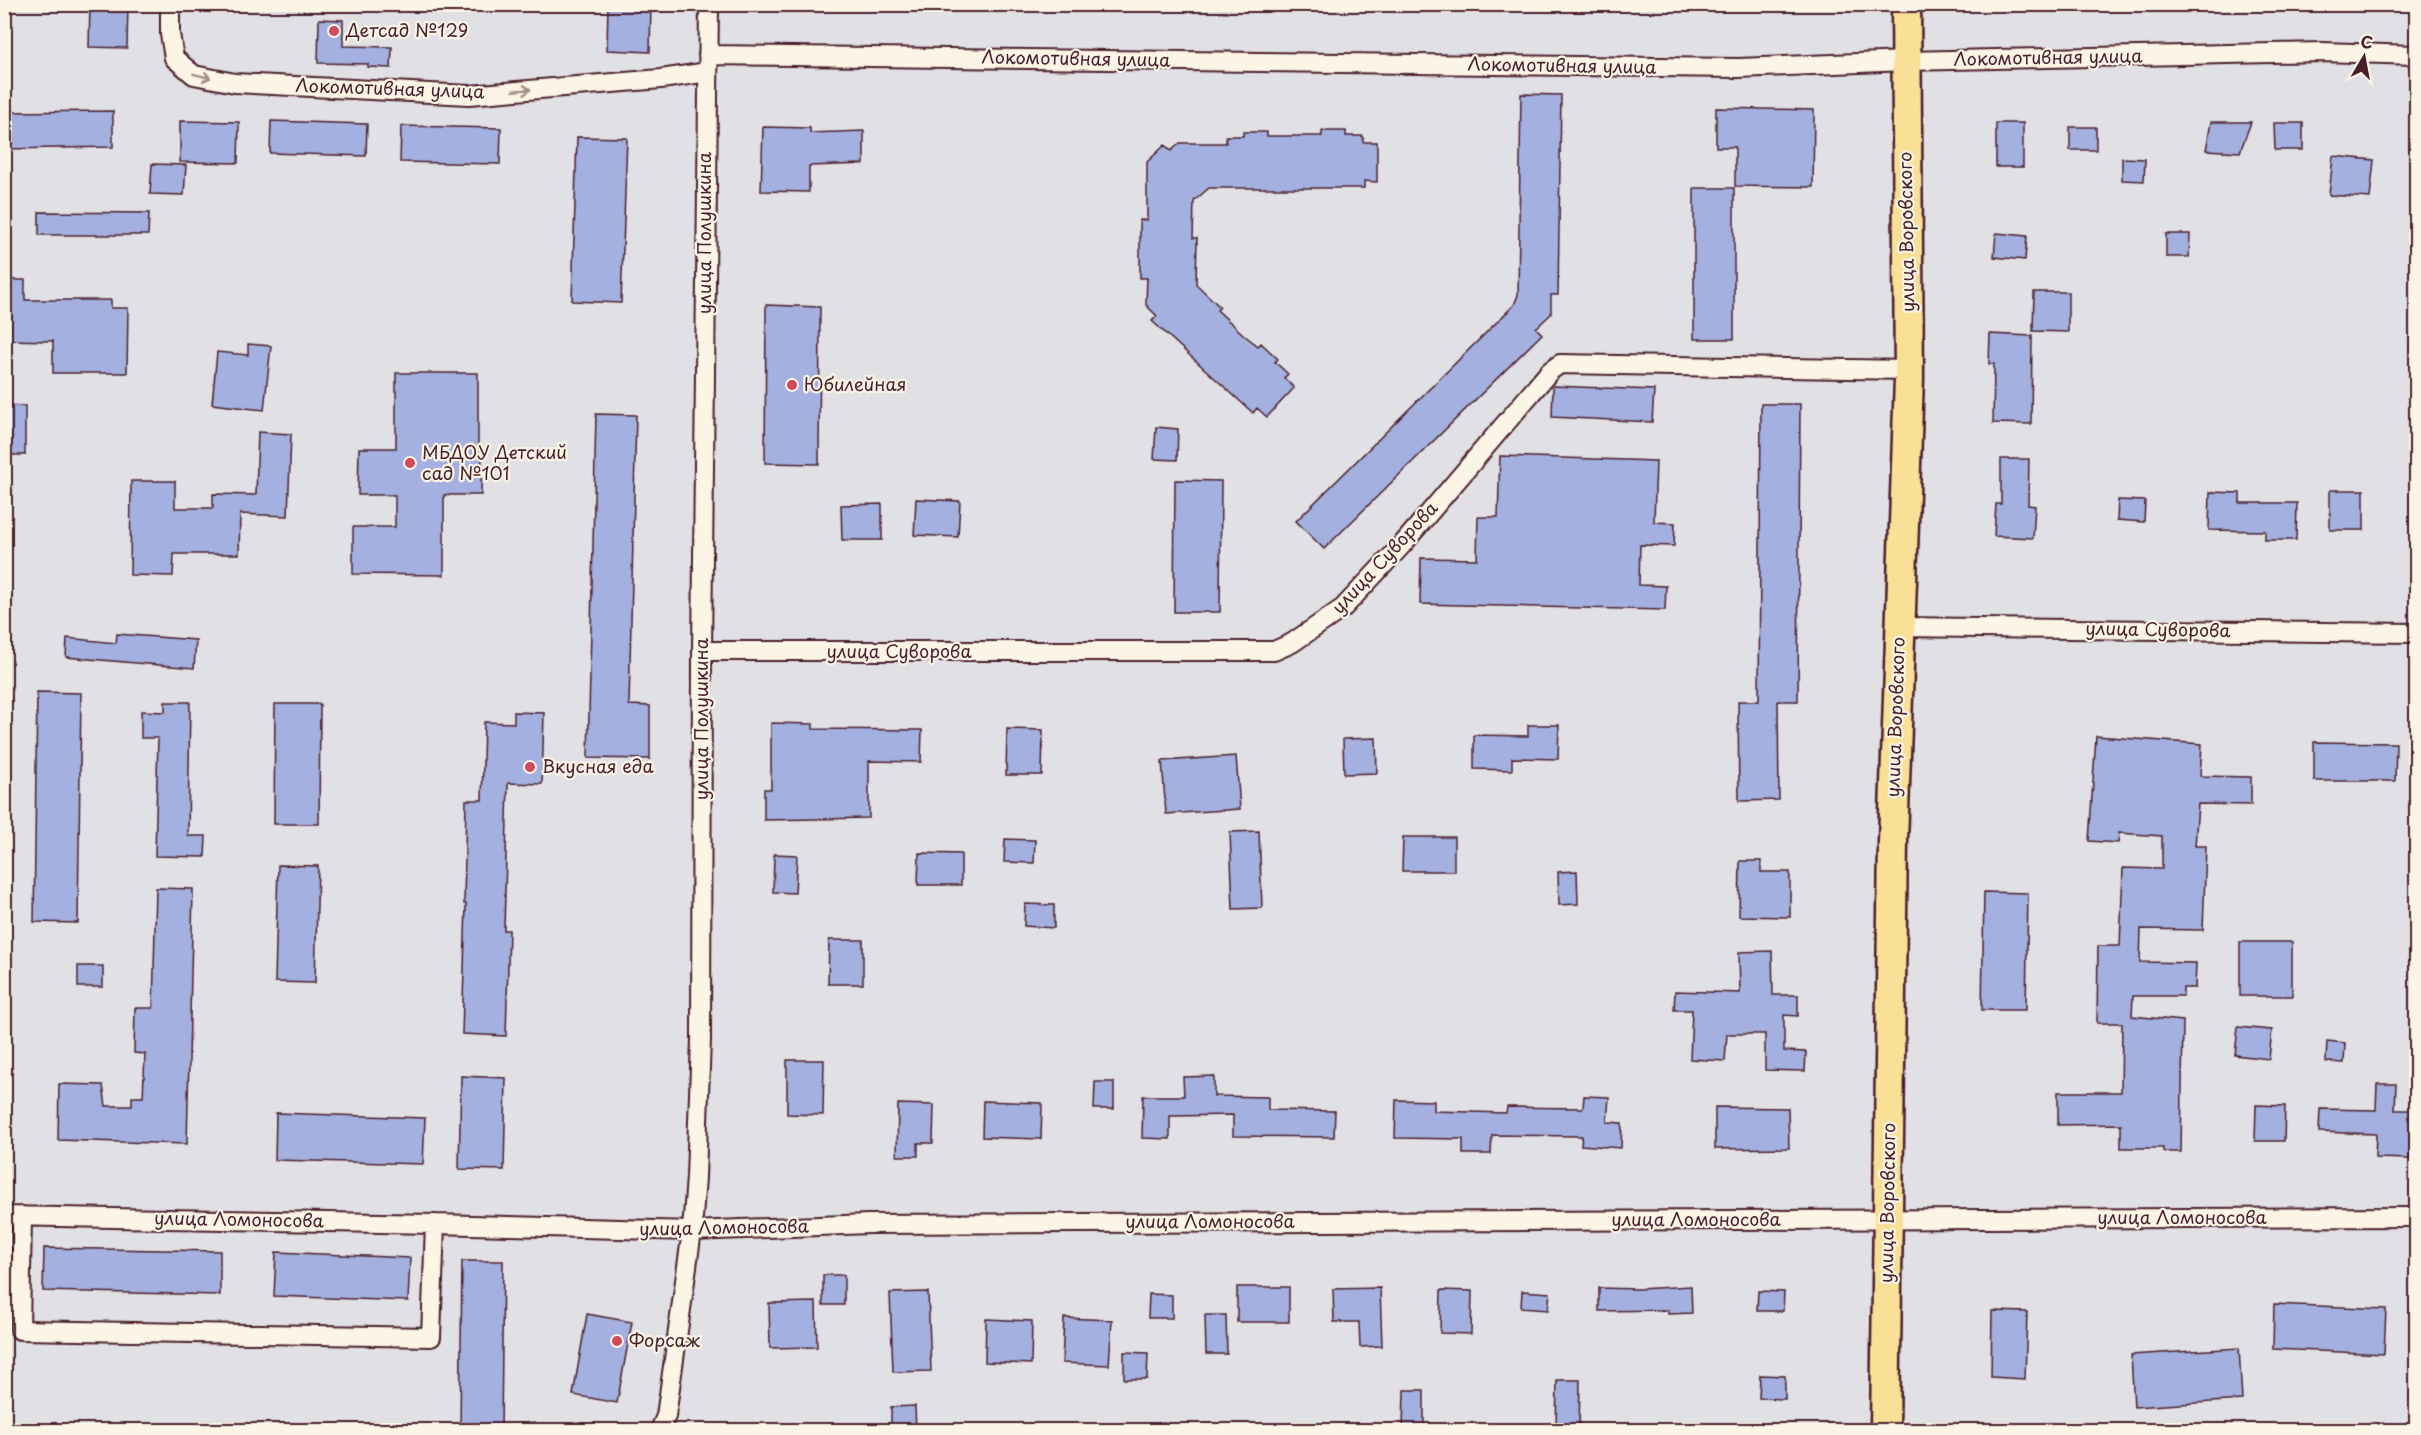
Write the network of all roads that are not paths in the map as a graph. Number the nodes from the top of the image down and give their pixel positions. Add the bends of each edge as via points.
1 (170, 4) edge
2 (708, 4) edge
3 (1906, 4) edge
4 (2416, 56) edge
5 (1906, 61) junction
6 (708, 64) junction
7 (1909, 370) junction
8 (1899, 627) junction
9 (2416, 633) edge
10 (702, 651) junction
11 (13, 1216) edge
12 (2416, 1217) edge
13 (1888, 1220) junction
14 (435, 1224) junction
15 (692, 1231) junction
16 (660, 1431) edge
17 (1885, 1431) edge

1 -> 6 street, Локомотивная улица via 174,58 194,75 235,83 469,95 661,79
2 - 6 street, улица Полушкина
3 - 5 main road, улица Воровского
4 - 5 street, Локомотивная улица via 2322,51
5 - 6 street, Локомотивная улица via 1738,68
5 - 7 main road, улица Воровского
6 - 10 street, улица Полушкина
7 - 8 main road, улица Воровского
7 - 10 street, улица Суворова via 1560,364 1343,608 1274,651
8 - 9 street, улица Суворова
8 - 13 main road, улица Воровского
10 - 15 street, улица Полушкина via 701,1040
11 - 14 street, улица Ломоносова
11 - 14 street via 20,1330 431,1337
12 - 13 street, улица Ломоносова
13 - 15 street, улица Ломоносова via 869,1224
13 - 17 main road, улица Воровского
14 - 15 street, улица Ломоносова
15 - 16 street, улица Полушкина via 666,1416

